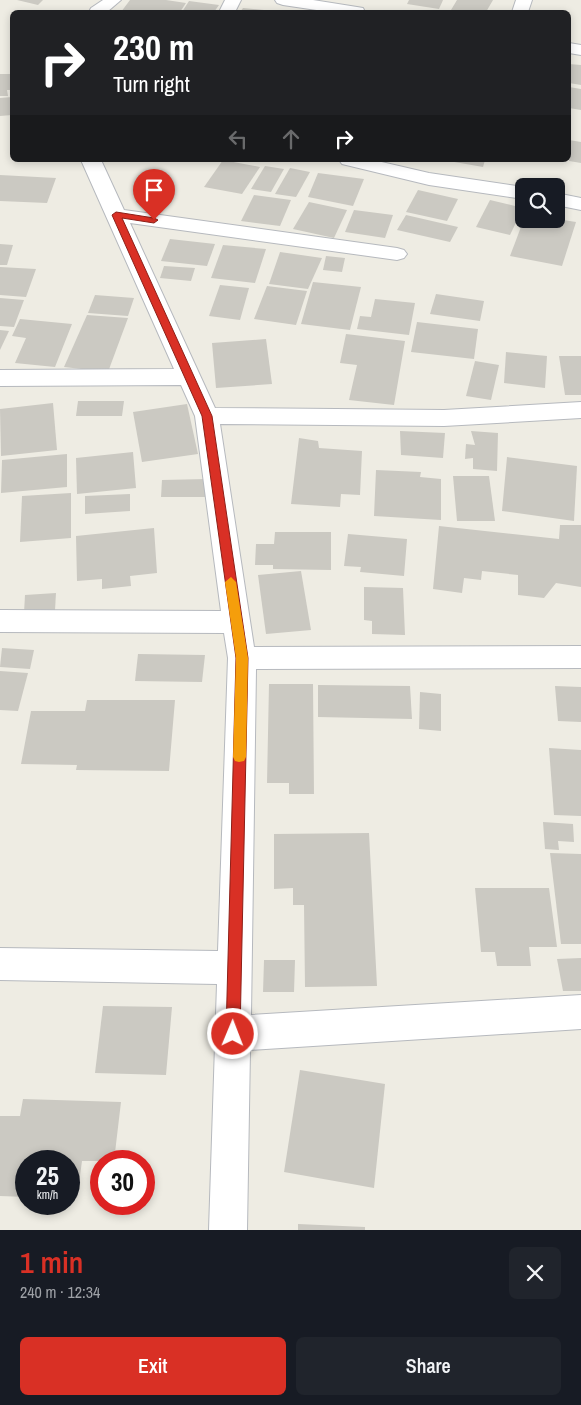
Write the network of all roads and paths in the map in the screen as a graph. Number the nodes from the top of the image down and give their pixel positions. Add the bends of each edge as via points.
1 (113, 0) edge
2 (283, 0) edge
3 (100, 10) edge
4 (345, 10) edge
5 (92, 162) edge
6 (357, 162) edge
7 (515, 192) edge
8 (565, 201) edge
9 (581, 204) edge
10 (116, 215) junction
11 (397, 254) dead end
12 (190, 377) junction
13 (0, 378) edge
14 (581, 410) edge
15 (207, 416) junction
16 (0, 621) edge
17 (237, 622) junction
18 (581, 657) edge
19 (242, 658) junction
20 (0, 964) edge
21 (234, 968) junction
22 (581, 1012) edge
23 (233, 1034) junction
24 (228, 1230) edge

1 - 3 street
2 - 4 street
5 - 10 street
6 - 7 street via 429,179
8 - 9 street
10 - 11 street
10 - 12 street
12 - 13 street
12 - 15 street
14 - 15 street via 444,418
15 - 17 street
16 - 17 street
17 - 19 street
18 - 19 street
19 - 21 street
20 - 21 street
21 - 23 street
22 - 23 street
23 - 24 street

